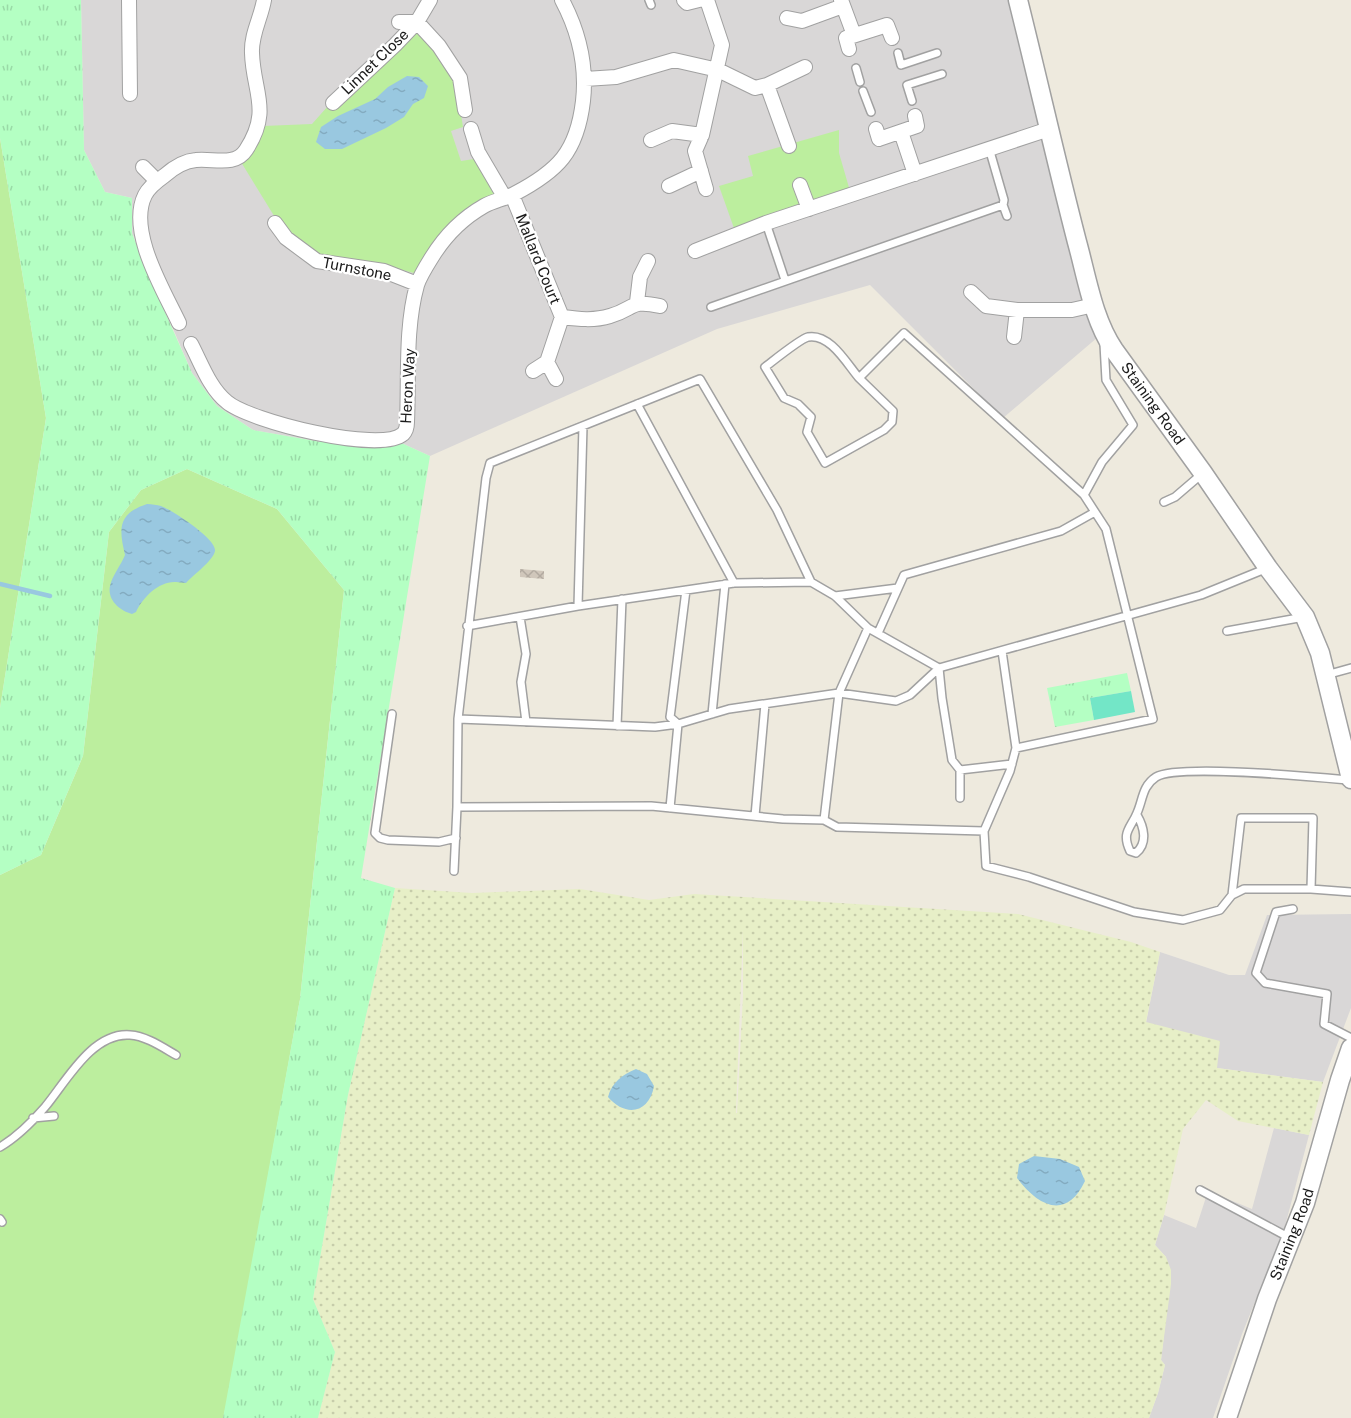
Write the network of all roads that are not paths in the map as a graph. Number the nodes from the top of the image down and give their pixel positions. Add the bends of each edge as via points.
1 (129, 0) edge
2 (264, 0) edge
3 (430, 0) edge
4 (562, 0) edge
5 (684, 0) edge
6 (699, 0) edge
7 (707, 0) edge
8 (1018, 0) edge
9 (842, 3) edge
10 (787, 18) dead end
11 (399, 22) dead end
12 (417, 22) junction
13 (854, 35) junction
14 (892, 38) dead end
15 (849, 49) dead end
16 (898, 53) dead end
17 (937, 53) dead end
18 (805, 68) dead end
19 (856, 68) dead end
20 (718, 70) junction
21 (942, 74) dead end
22 (585, 79) junction
23 (860, 82) dead end
24 (767, 85) junction
25 (864, 91) dead end
26 (130, 94) dead end
27 (912, 101) dead end
28 (333, 103) dead end
29 (465, 110) dead end
30 (871, 112) dead end
31 (915, 116) dead end
32 (471, 129) dead end
33 (876, 129) dead end
34 (1049, 129) junction
35 (901, 132) junction
36 (702, 135) junction
37 (651, 140) dead end
38 (789, 146) dead end
39 (989, 148) junction
40 (143, 166) dead end
41 (701, 171) junction
42 (915, 174) junction
43 (157, 181) junction
44 (800, 185) dead end
45 (669, 186) dead end
46 (706, 189) dead end
47 (509, 196) junction
48 (1004, 205) junction
49 (809, 209) junction
50 (1007, 216) dead end
51 (275, 223) dead end
52 (766, 224) junction
53 (695, 250) dead end
54 (648, 261) dead end
55 (785, 280) junction
56 (417, 284) junction
57 (971, 292) dead end
58 (638, 302) junction
59 (1094, 305) junction
60 (660, 306) dead end
61 (711, 307) dead end
62 (1017, 310) junction
63 (562, 316) junction
64 (179, 323) dead end
65 (1104, 331) junction
66 (1014, 337) dead end
67 (190, 344) dead end
68 (547, 362) junction
69 (533, 371) dead end
70 (859, 378) junction
71 (556, 379) dead end
72 (637, 404) junction
73 (583, 426) junction
74 (1203, 473) junction
75 (1084, 495) junction
76 (1164, 502) dead end
77 (1095, 512) junction
78 (1268, 568) junction
79 (811, 582) junction
80 (734, 583) junction
81 (724, 584) junction
82 (898, 588) junction
83 (686, 590) junction
84 (835, 597) junction
85 (622, 599) junction
86 (578, 606) junction
87 (1128, 616) junction
88 (520, 617) junction
89 (1305, 617) junction
90 (467, 626) junction
91 (868, 628) junction
92 (1227, 631) dead end
93 (878, 633) junction
94 (1002, 651) junction
95 (939, 668) junction
96 (1351, 668) edge
97 (1326, 675) junction
98 (840, 693) junction
99 (765, 704) junction
100 (392, 714) dead end
101 (712, 714) junction
102 (458, 719) junction
103 (526, 722) junction
104 (678, 724) junction
105 (617, 726) junction
106 (1016, 748) junction
107 (1012, 764) junction
108 (960, 770) junction
109 (1351, 779) edge
110 (960, 798) dead end
111 (458, 807) junction
112 (670, 808) junction
113 (1137, 815) junction
114 (755, 816) junction
115 (824, 820) junction
116 (984, 831) junction
117 (456, 838) junction
118 (454, 871) dead end
119 (1311, 889) junction
120 (1351, 892) edge
121 (1232, 895) junction
122 (1293, 909) dead end
123 (1351, 1038) edge
124 (1351, 1048) edge
125 (176, 1055) dead end
126 (54, 1116) dead end
127 (33, 1118) junction
128 (0, 1147) edge
129 (1200, 1190) dead end
130 (1292, 1239) junction
131 (1227, 1418) edge

1 - 26 street
2 - 43 street via 252,40 261,109 245,152 233,160 187,161
3 - 12 street, Linnet Close
4 - 22 street, Heron Way via 577,32
5 - 6 street
7 - 20 street via 722,45
8 - 34 street, Staining Road
9 - 10 street via 802,21
9 - 13 street
11 - 12 street, Linnet Close
12 - 28 street, Linnet Close
12 - 29 street, Linnet Close via 460,78
13 - 14 street via 887,25
13 - 15 street via 846,38
16 - 17 lane via 902,65
18 - 24 street
19 - 23 lane
20 - 22 street via 674,60 616,77
20 - 24 street via 755,88
20 - 36 street
21 - 27 lane via 907,85
22 - 47 street, Heron Way via 574,143 549,173
24 - 38 street
25 - 30 lane
31 - 35 street via 917,126
32 - 47 street via 478,152
33 - 35 street via 879,139
34 - 39 street
34 - 59 street, Staining Road
35 - 42 street
36 - 37 street via 672,131
36 - 41 street via 695,152
39 - 42 street
39 - 48 lane
40 - 43 street
41 - 45 street
41 - 46 street
42 - 49 street
43 - 64 street via 142,201 142,236 150,263
44 - 49 street
47 - 56 street, Heron Way via 469,216 447,236
47 - 63 street, Mallard Court
48 - 50 lane
48 - 55 lane
49 - 52 street
51 - 56 street, Turnstone via 286,238 317,261 374,269
52 - 53 street
52 - 55 lane
54 - 58 street via 640,277
55 - 61 lane
56 - 67 street, Heron Way via 411,323 406,429 402,435 389,439 310,433 238,410 217,392
57 - 62 street via 986,306
58 - 60 street
58 - 63 street, Mallard Court via 609,316 586,320
59 - 62 street via 1072,310
59 - 65 street, Staining Road
62 - 66 street
63 - 68 street
65 - 74 street, Staining Road
65 - 75 lane via 1106,380 1133,425 1102,462
68 - 69 street
68 - 71 street
70 - 70 lane via 832,345 819,337 807,337 765,367 784,398 798,404 811,417 807,432 825,463 892,422 893,411
70 - 75 lane via 904,333
72 - 73 lane
72 - 79 lane via 700,379 777,510
72 - 80 lane
73 - 86 lane
73 - 90 lane via 490,463
74 - 76 lane
74 - 78 street, Staining Road
75 - 77 lane
77 - 82 lane via 1061,531 904,575
77 - 87 lane via 1106,529
78 - 87 lane via 1202,595
78 - 89 street, Staining Road
79 - 80 lane
79 - 84 lane
80 - 81 lane
81 - 83 lane
81 - 101 lane
82 - 84 lane
82 - 93 lane
83 - 85 lane
83 - 104 lane via 670,710 670,717
84 - 91 lane
85 - 86 lane
85 - 105 lane
86 - 88 lane
87 - 94 lane
87 - 106 lane via 1153,718
88 - 90 lane
88 - 103 lane via 526,654 521,682
89 - 92 lane
89 - 97 street, Staining Road
90 - 102 lane
91 - 93 lane
91 - 98 lane
93 - 95 lane
94 - 95 lane
94 - 106 lane
95 - 98 lane via 910,695 896,701
95 - 108 lane via 952,760
96 - 97 lane
97 - 109 street, Staining Road
98 - 99 lane
98 - 115 lane
99 - 101 lane
99 - 114 lane
100 - 117 lane via 375,833 388,840 439,842
101 - 104 lane
102 - 103 lane
102 - 111 lane
103 - 105 lane
104 - 105 lane via 655,728
104 - 112 lane
106 - 107 lane
107 - 108 lane
107 - 116 lane
108 - 110 lane
109 - 113 lane via 1166,774 1144,789
111 - 112 lane
111 - 117 lane
112 - 114 lane
113 - 113 lane via 1127,830 1130,851 1136,853 1144,840 1143,825
114 - 115 lane
115 - 116 lane via 837,827
116 - 121 lane via 986,866 1134,912 1183,920 1220,910
117 - 118 lane
119 - 120 lane
119 - 121 lane via 1244,889
119 - 121 lane via 1312,818 1241,818
122 - 123 lane via 1276,912 1256,973 1265,983 1327,994 1324,1024
124 - 130 street, Staining Road
125 - 127 lane via 152,1041 130,1035 111,1037 79,1064
126 - 127 lane
127 - 128 lane
129 - 130 lane
130 - 131 street, Staining Road via 1267,1299

